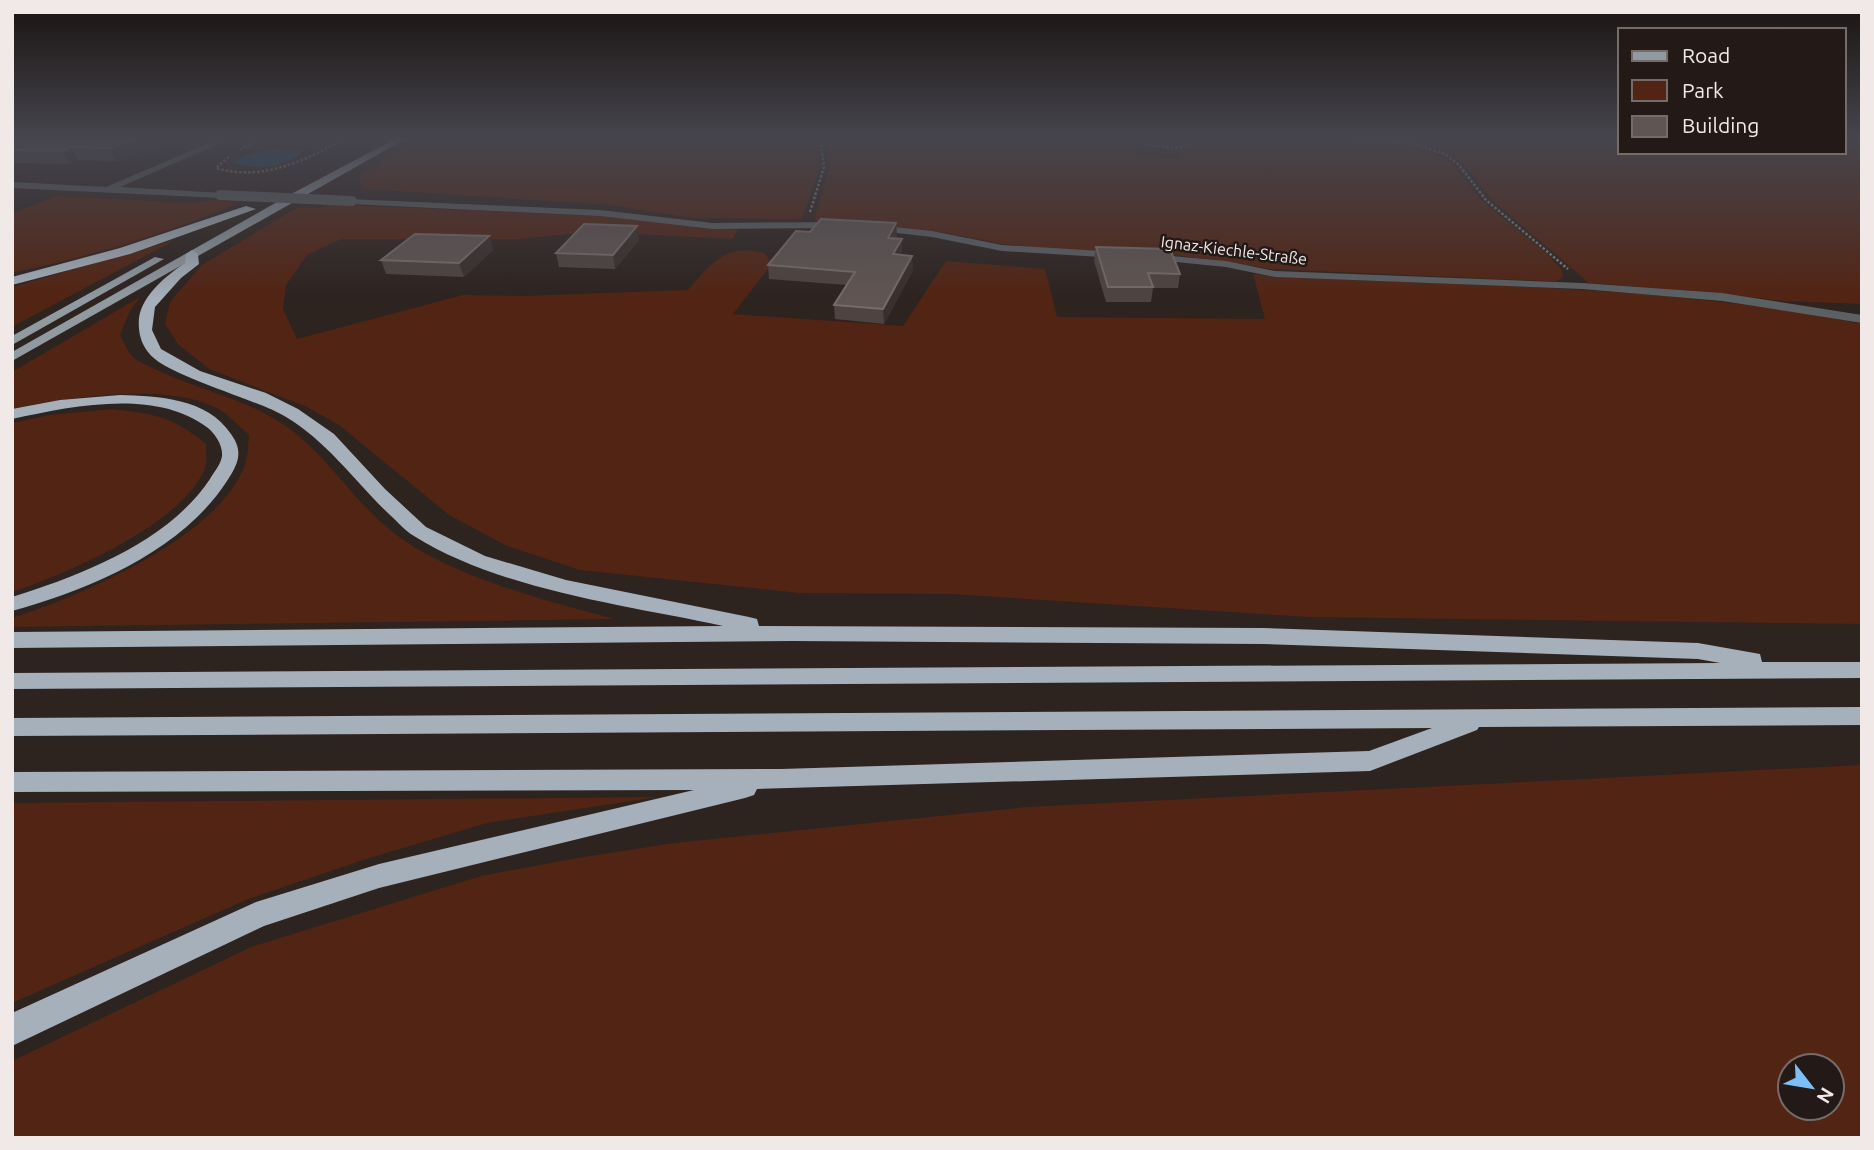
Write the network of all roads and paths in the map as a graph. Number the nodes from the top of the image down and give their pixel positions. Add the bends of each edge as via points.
1 (123, 192) edge
2 (281, 192) edge
3 (302, 192) edge
4 (817, 192) edge
5 (1480, 192) edge
6 (250, 209) junction
7 (807, 225) junction
8 (851, 226) edge
9 (864, 227) edge
10 (192, 254) junction
11 (12, 281) edge
12 (1582, 286) junction
13 (1862, 318) edge
14 (12, 341) edge
15 (12, 357) edge
16 (12, 414) edge
17 (12, 604) edge
18 (792, 633) junction
19 (12, 640) edge
20 (1805, 669) junction
21 (1862, 670) edge
22 (12, 681) edge
23 (1862, 716) edge
24 (1483, 719) junction
25 (12, 727) edge
26 (781, 779) junction
27 (12, 782) edge
28 (12, 1030) edge

1 - 7 street, bridge via 600,213 713,226
2 - 6 main road
3 - 10 main road
4 - 7 path
5 - 12 path
6 - 11 highway via 125,251
6 - 14 main road
7 - 8 street
9 - 12 street, Ignaz-Kiechle-Straße via 1002,248 1175,258 1275,274
10 - 15 main road
10 - 18 highway via 192,264 148,306 145,330 155,352 194,374 292,413 328,438 419,531 478,561 564,586
12 - 13 street, Ignaz-Kiechle-Straße via 1722,297
16 - 17 highway via 105,400 155,401 213,421 225,436 231,457 217,486 189,516 139,550 86,578
18 - 19 highway
18 - 20 highway via 1264,636 1698,651
20 - 21 highway
20 - 22 highway
23 - 24 highway
24 - 25 highway
24 - 26 highway via 1370,761
26 - 27 highway
26 - 28 highway via 379,876 268,911

